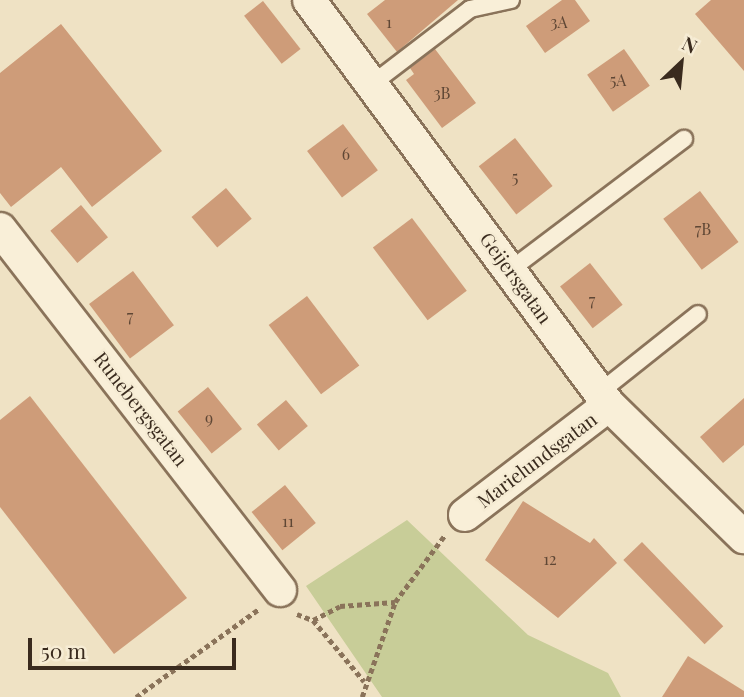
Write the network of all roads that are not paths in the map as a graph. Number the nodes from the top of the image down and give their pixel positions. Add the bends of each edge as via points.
1 (309, 0) edge
2 (511, 0) edge
3 (372, 84) junction
4 (684, 139) dead end
5 (0, 229) edge
6 (510, 270) junction
7 (698, 314) dead end
8 (605, 398) junction
9 (465, 515) road end
10 (744, 537) edge
11 (273, 598) road end

1 - 3 street, Geijersgatan
2 - 3 lane via 470,9
3 - 6 street, Geijersgatan
4 - 6 lane
5 - 11 street, Runebergsgatan
6 - 8 street, Geijersgatan
7 - 8 lane
8 - 9 street, Marielundsgatan
8 - 10 street, Geijersgatan

